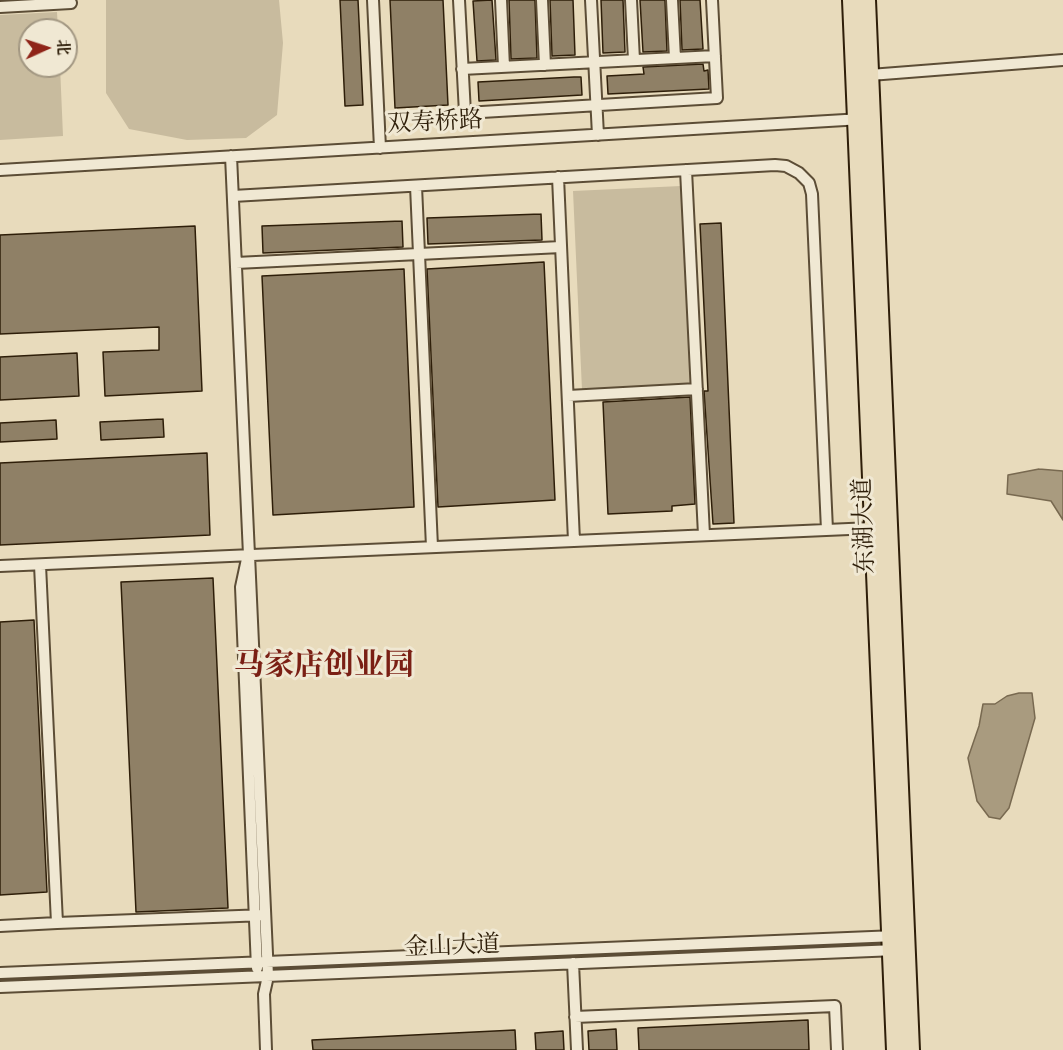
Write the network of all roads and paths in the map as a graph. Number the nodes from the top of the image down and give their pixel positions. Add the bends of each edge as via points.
1 (373, 0) edge
2 (459, 0) edge
3 (501, 0) edge
4 (542, 0) edge
5 (591, 0) edge
6 (631, 0) edge
7 (672, 0) edge
8 (712, 0) edge
9 (851, 0) edge
10 (867, 0) edge
11 (70, 3) dead end
12 (0, 7) edge
13 (715, 56) junction
14 (675, 58) junction
15 (634, 60) junction
16 (1063, 60) edge
17 (594, 63) junction
18 (545, 65) junction
19 (504, 67) junction
20 (462, 69) junction
21 (870, 75) junction
22 (596, 105) junction
23 (864, 119) junction
24 (598, 135) junction
25 (380, 148) junction
26 (231, 156) junction
27 (0, 170) edge
28 (687, 170) junction
29 (558, 177) junction
30 (416, 186) junction
31 (233, 196) junction
32 (561, 247) junction
33 (419, 254) junction
34 (236, 263) junction
35 (697, 389) junction
36 (568, 396) junction
37 (872, 528) junction
38 (827, 530) junction
39 (704, 535) junction
40 (574, 541) junction
41 (432, 547) junction
42 (249, 556) junction
43 (40, 565) junction
44 (0, 566) edge
45 (260, 916) junction
46 (57, 923) junction
47 (0, 926) edge
48 (897, 943) junction
49 (262, 962) junction
50 (573, 963) junction
51 (0, 974) edge
52 (263, 976) junction
53 (0, 987) edge
54 (575, 1017) junction
55 (266, 1050) edge
56 (577, 1050) edge
57 (837, 1050) edge
58 (895, 1050) edge
59 (911, 1050) edge

1 - 25 street
2 - 20 street
3 - 19 street
4 - 18 street
5 - 17 street
6 - 15 street
7 - 14 street
8 - 13 street
9 - 23 highway, 东湖大道
10 - 21 highway, 东湖大道
11 - 12 street
13 - 14 street
13 - 22 street via 717,98
14 - 15 street
15 - 17 street
16 - 21 street
17 - 18 street
17 - 22 street
18 - 19 street
19 - 20 street
20 - 22 street via 465,113
21 - 23 highway, 东湖大道
22 - 24 street
23 - 24 street, 双寿桥路
23 - 37 highway, 东湖大道
23 - 48 highway, 东湖大道
24 - 25 street, 双寿桥路
25 - 26 street, 双寿桥路
26 - 27 street, 双寿桥路
26 - 31 street
28 - 29 street
28 - 35 street
28 - 38 street via 786,166 800,173 808,183 812,194
29 - 30 street
29 - 32 street
30 - 31 street
30 - 33 street
31 - 34 street
32 - 33 street
32 - 36 street
33 - 34 street
33 - 41 street
34 - 42 street
35 - 36 street
35 - 39 street
36 - 40 street
37 - 38 street
37 - 48 highway, 东湖大道
38 - 39 street
39 - 40 street
40 - 41 street
41 - 42 street
42 - 43 street
42 - 45 street
43 - 44 street
43 - 46 street
45 - 46 street
45 - 49 street
46 - 47 street
48 - 49 street, 金山大道
48 - 50 street, 金山大道
48 - 58 highway, 东湖大道
48 - 59 highway, 东湖大道
49 - 51 street, 金山大道
49 - 52 street
50 - 52 street, 金山大道
50 - 54 street
52 - 53 street, 金山大道
52 - 55 street
54 - 56 street
54 - 57 street via 835,1006

